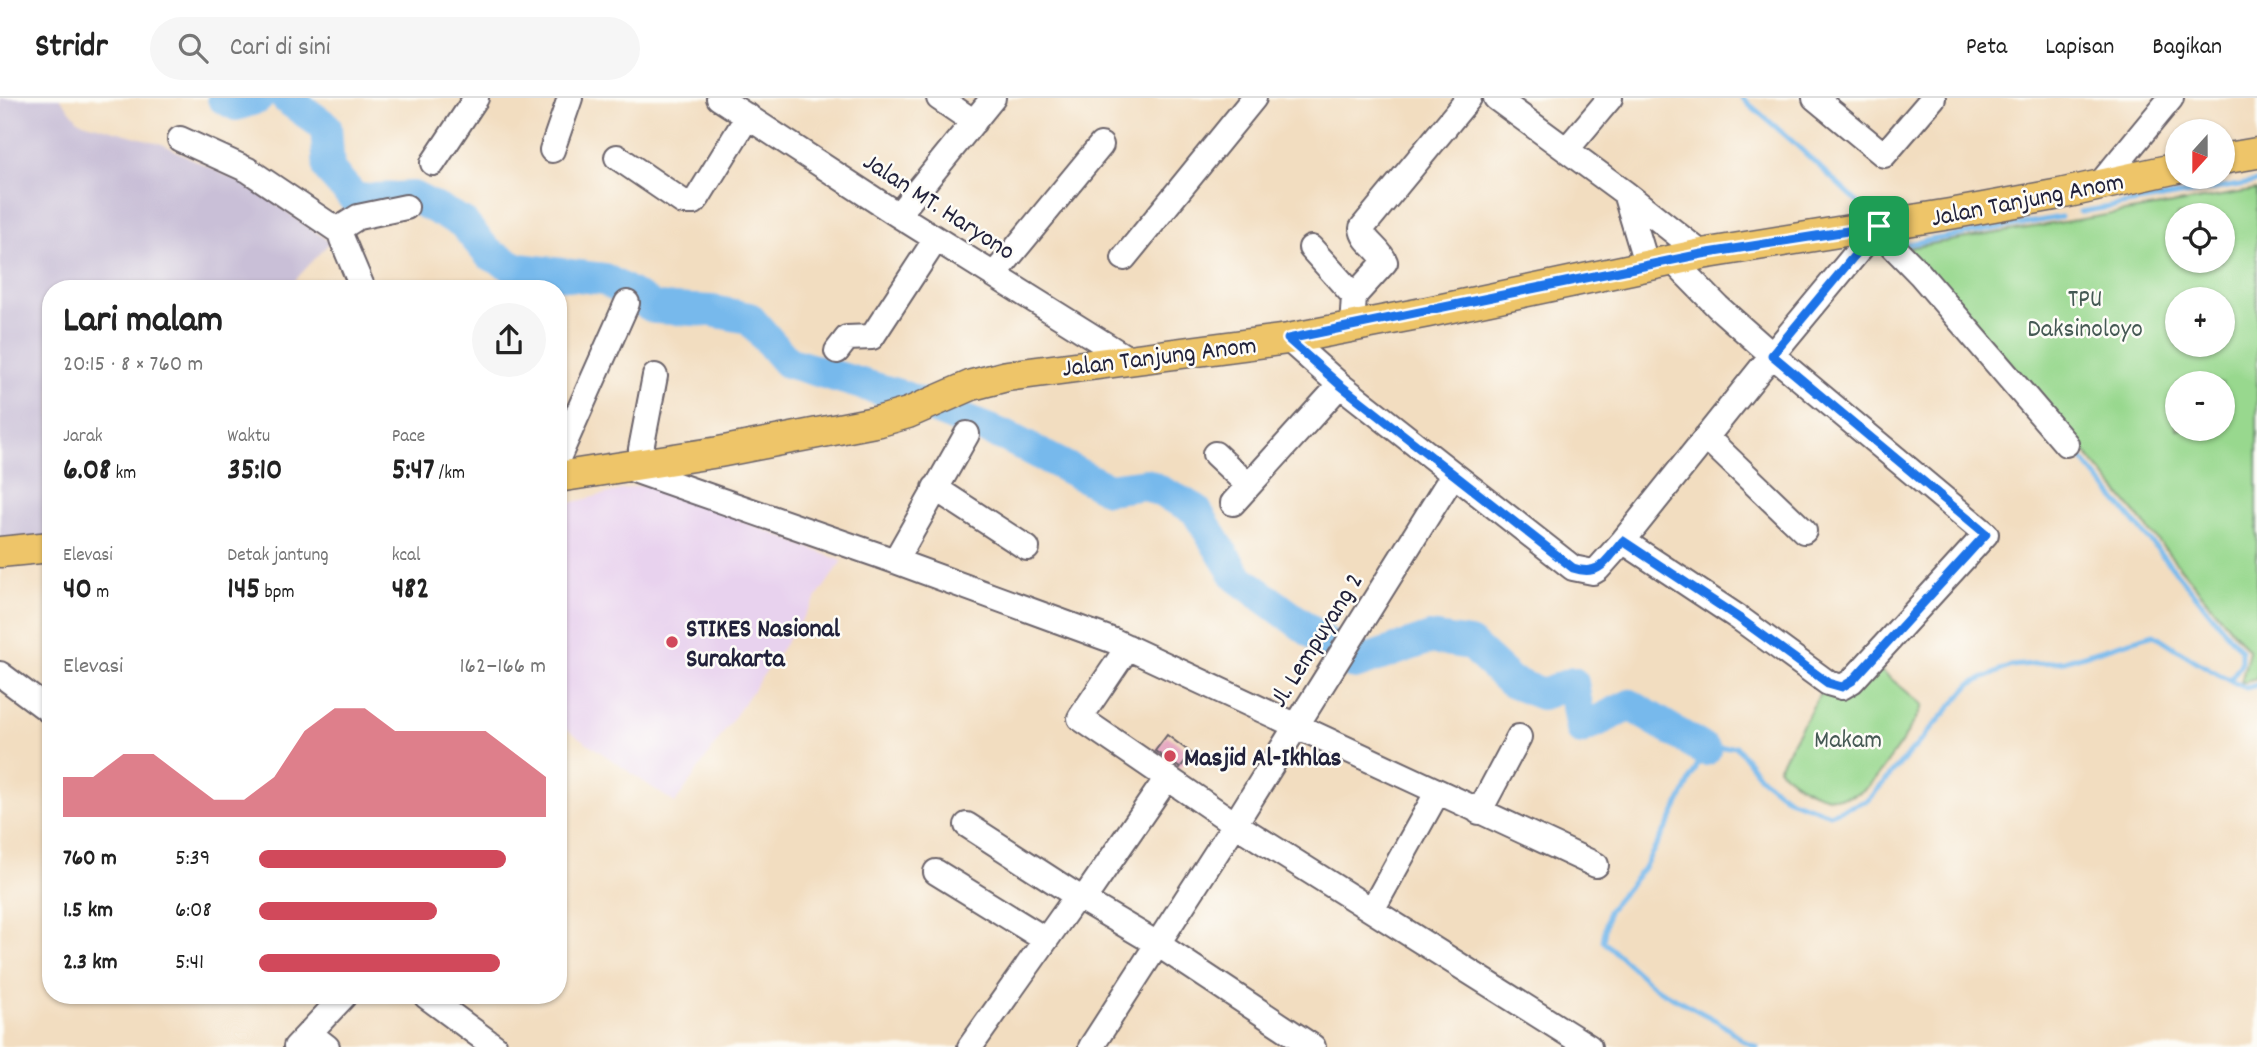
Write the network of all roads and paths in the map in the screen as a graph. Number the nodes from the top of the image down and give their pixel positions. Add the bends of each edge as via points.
1 (476, 98) edge
2 (569, 98) edge
3 (719, 98) edge
4 (939, 98) edge
5 (993, 98) edge
6 (1254, 98) edge
7 (1469, 98) edge
8 (1496, 98) edge
9 (1610, 98) edge
10 (1815, 98) edge
11 (1933, 98) edge
12 (2171, 98) edge
13 (748, 116) junction
14 (974, 122) junction
15 (180, 139) dead end
16 (1101, 145) dead end
17 (1567, 149) junction
18 (552, 150) dead end
19 (2257, 153) edge
20 (617, 157) dead end
21 (2235, 157) edge
22 (433, 163) dead end
23 (2165, 170) edge
24 (2101, 183) junction
25 (1625, 193) junction
26 (406, 207) dead end
27 (898, 215) junction
28 (1877, 228) junction
29 (340, 232) junction
30 (936, 239) junction
31 (1311, 248) dead end
32 (1702, 254) junction
33 (1124, 258) dead end
34 (1660, 264) junction
35 (994, 275) junction
36 (359, 280) edge
37 (1354, 296) junction
38 (627, 303) dead end
39 (1352, 327) junction
40 (1288, 339) junction
41 (837, 351) dead end
42 (1772, 355) junction
43 (1130, 360) junction
44 (656, 376) dead end
45 (1340, 385) junction
46 (967, 434) dead end
47 (1706, 437) junction
48 (567, 438) edge
49 (2066, 444) dead end
50 (1215, 454) dead end
51 (633, 466) junction
52 (1453, 475) junction
53 (567, 476) edge
54 (935, 488) junction
55 (1804, 531) dead end
56 (1623, 541) junction
57 (42, 548) edge
58 (1027, 548) dead end
59 (0, 552) edge
60 (895, 561) junction
61 (1128, 647) junction
62 (0, 674) edge
63 (42, 705) edge
64 (1297, 725) junction
65 (1519, 737) dead end
66 (1167, 778) junction
67 (1437, 793) junction
68 (1479, 812) junction
69 (1235, 824) junction
70 (967, 825) dead end
71 (1596, 865) dead end
72 (936, 872) dead end
73 (1080, 898) junction
74 (1372, 910) junction
75 (1046, 940) junction
76 (1158, 945) junction
77 (338, 1004) edge
78 (437, 1004) edge
79 (311, 1042) edge
80 (1300, 1044) edge
81 (495, 1047) edge
82 (970, 1047) edge
83 (1091, 1047) edge
84 (1589, 1047) edge

1 - 22 street
2 - 18 street
3 - 13 street, Jalan MT. Haryono
4 - 14 street
5 - 14 street
6 - 33 street
7 - 37 street via 1362,228 1385,262
8 - 17 street
9 - 17 street
10 - 11 street via 1884,155
12 - 24 street
13 - 20 street via 694,202 683,202
13 - 27 street, Jalan MT. Haryono
14 - 27 street
15 - 29 street via 248,170
16 - 35 street
17 - 25 street
19 - 21 main road
23 - 24 main road, Jalan Tanjung Anom
24 - 28 main road, Jalan Tanjung Anom
25 - 32 street
25 - 34 street
26 - 29 street via 358,218
27 - 30 street, Jalan MT. Haryono
28 - 32 main road, Jalan Tanjung Anom
28 - 42 street
28 - 49 street
29 - 36 street
30 - 35 street, Jalan MT. Haryono
30 - 41 street via 872,337 847,338
31 - 37 street
32 - 34 main road, Jalan Tanjung Anom
34 - 39 main road, Jalan Tanjung Anom
34 - 42 street
35 - 43 street, Jalan MT. Haryono
37 - 39 street
38 - 48 street
39 - 40 main road, Jalan Tanjung Anom
40 - 43 main road, Jalan Tanjung Anom
40 - 45 street
42 - 47 street
42 - 56 street via 1986,534 1842,687 1828,683
43 - 51 main road, Jalan Tanjung Anom via 1007,376 972,384 880,421
44 - 51 street via 641,449
45 - 50 street via 1240,494
45 - 52 street
46 - 54 street
47 - 55 street
47 - 56 street
51 - 53 main road, Jalan Tanjung Anom
51 - 60 street
52 - 56 street via 1573,568 1593,572
52 - 64 street, Jl. Lempuyang 2
54 - 58 street
54 - 60 street
57 - 59 main road
60 - 61 street
61 - 64 street
61 - 66 street via 1080,718
62 - 63 street
64 - 67 street
64 - 69 street, Jl. Lempuyang 2
65 - 68 street
66 - 69 street
66 - 73 street
67 - 68 street
67 - 74 street
68 - 71 street
69 - 74 street
69 - 76 street, Jl. Lempuyang 2
70 - 73 street
72 - 75 street
73 - 75 street
73 - 76 street
74 - 84 street
75 - 82 street
76 - 80 street
76 - 83 street, Jl. Lempuyang 2
77 - 79 street
78 - 81 street

